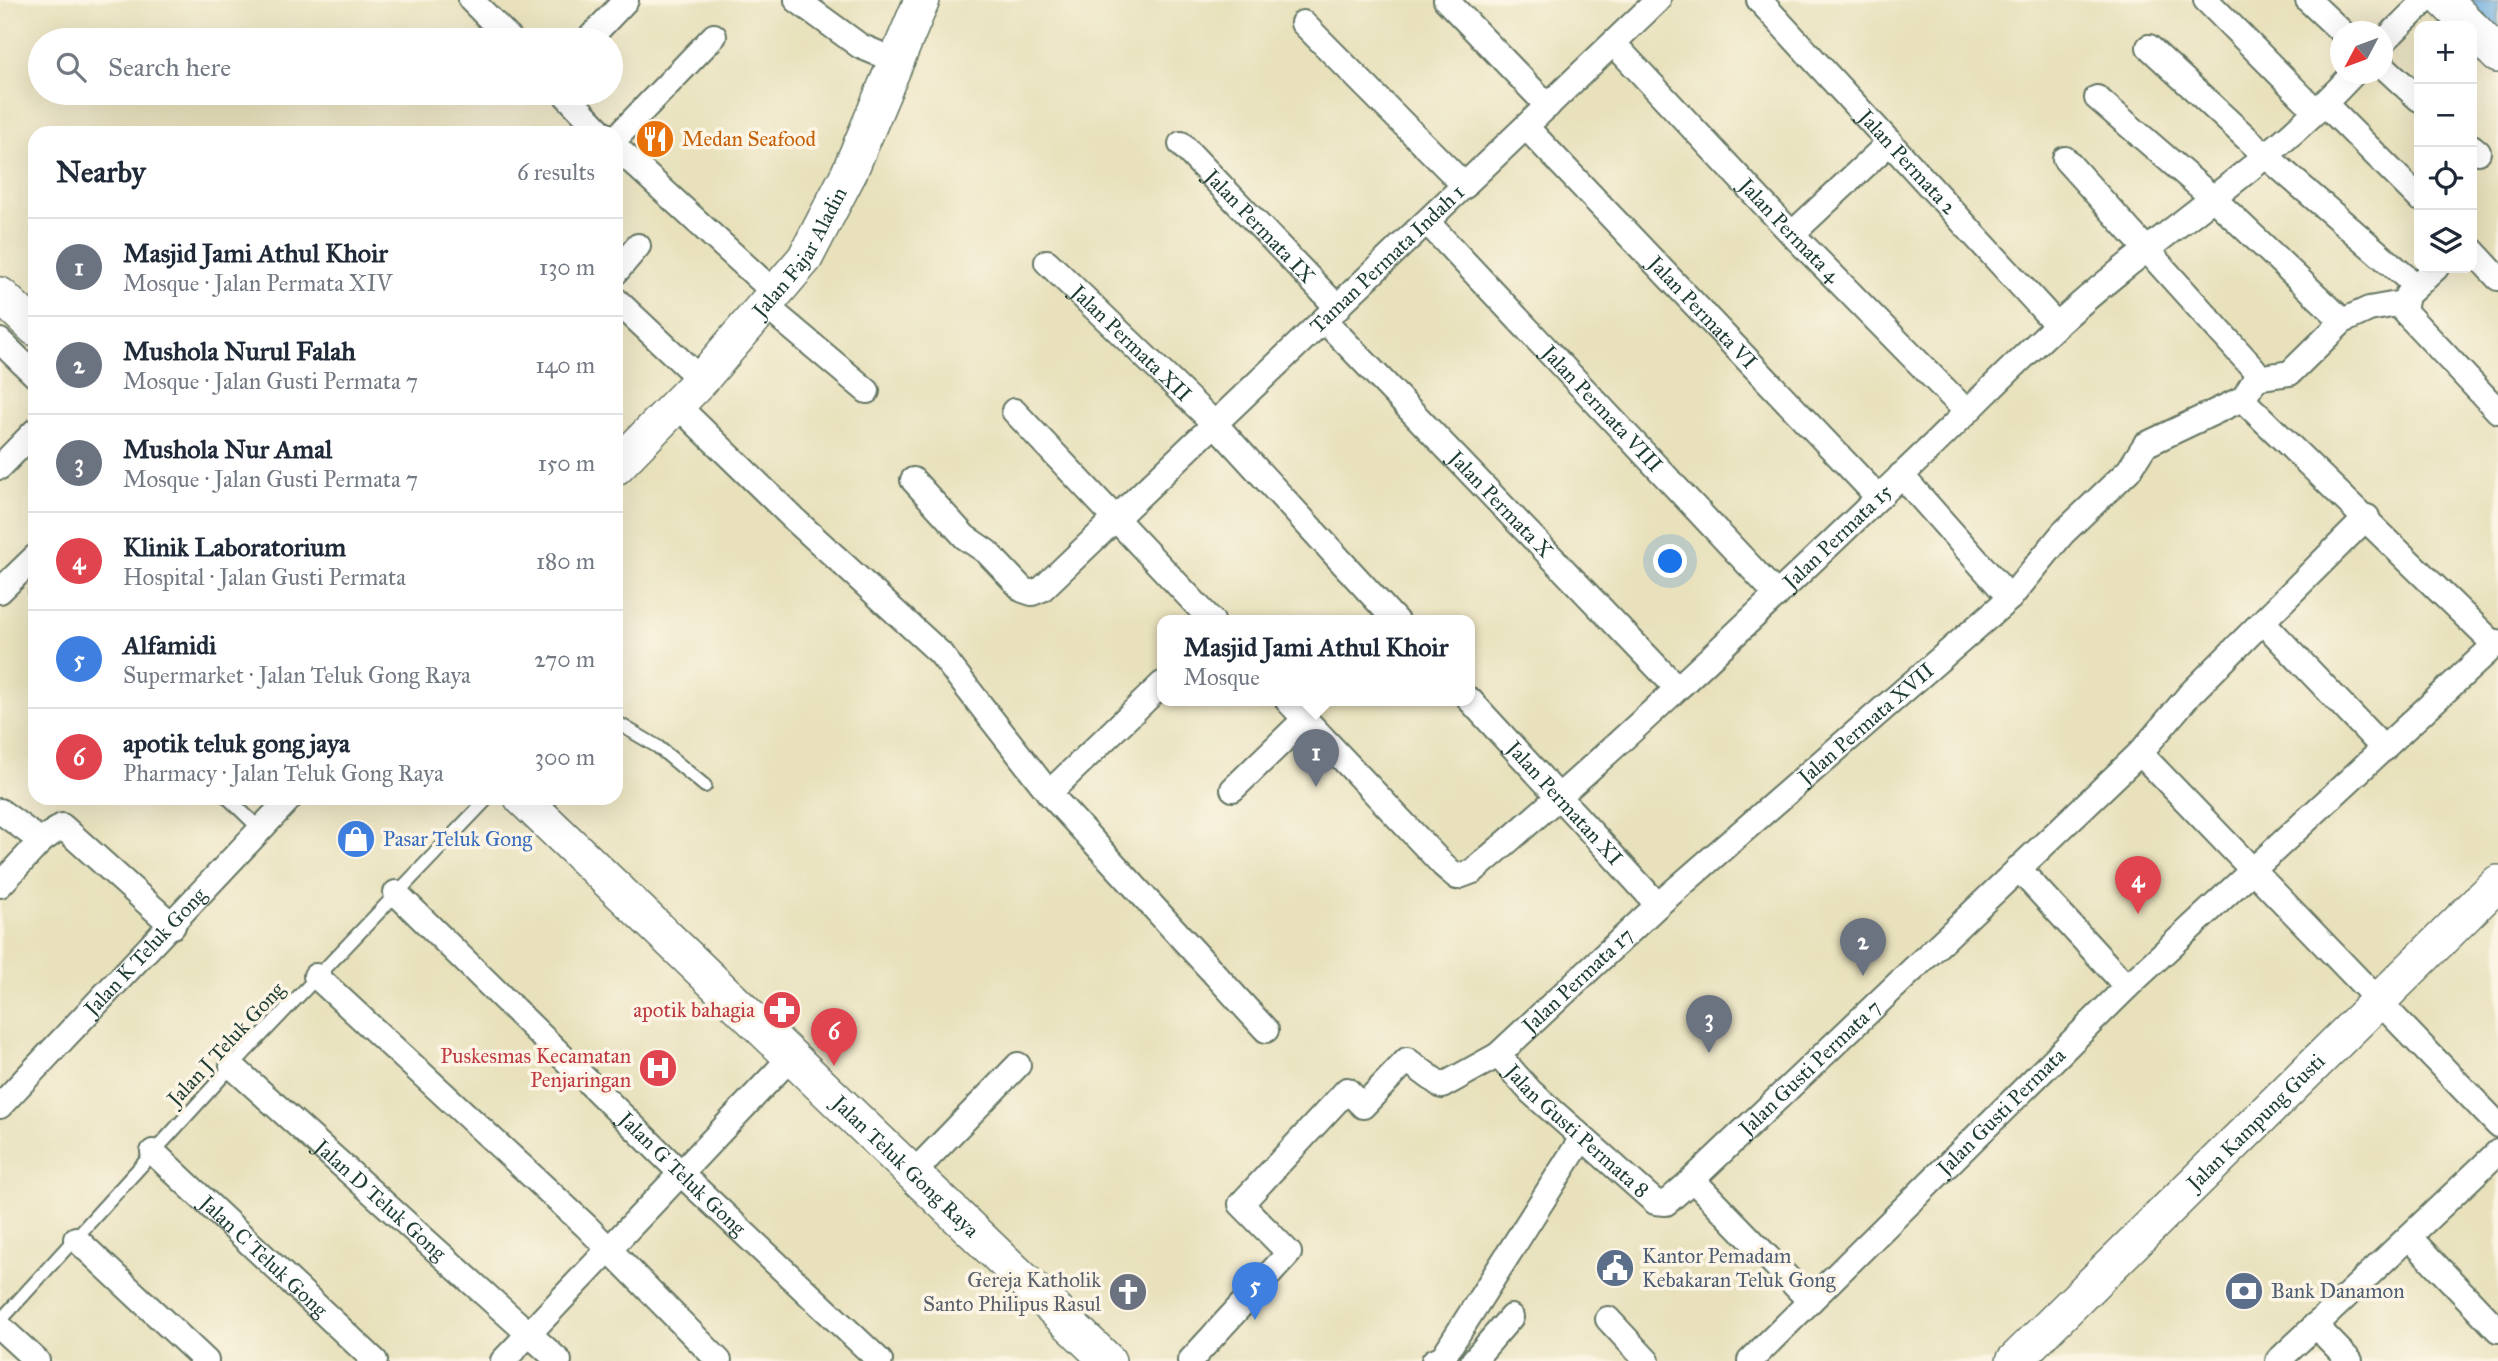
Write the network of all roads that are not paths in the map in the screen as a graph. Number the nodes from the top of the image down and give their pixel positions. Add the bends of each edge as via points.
1 (471, 0) edge
2 (626, 0) edge
3 (797, 0) edge
4 (922, 0) edge
5 (1446, 0) edge
6 (1759, 0) edge
7 (2206, 0) edge
8 (2308, 0) edge
9 (2426, 0) edge
10 (2444, 0) edge
11 (1647, 4) edge
12 (2330, 21) edge
13 (2465, 21) edge
14 (1303, 23) dead end
15 (499, 28) edge
16 (599, 28) edge
17 (2393, 32) edge
18 (2477, 33) edge
19 (713, 36) dead end
20 (1614, 44) junction
21 (2149, 47) dead end
22 (2498, 55) edge
23 (896, 61) junction
24 (2393, 75) edge
25 (2343, 84) edge
26 (2414, 94) edge
27 (2097, 98) dead end
28 (575, 105) edge
29 (1548, 106) junction
30 (2320, 107) junction
31 (595, 126) edge
32 (1526, 127) junction
33 (623, 131) edge
34 (1890, 142) junction
35 (1181, 144) dead end
36 (623, 154) edge
37 (2266, 156) junction
38 (2065, 159) dead end
39 (1465, 186) junction
40 (2414, 193) edge
41 (2214, 200) junction
42 (1427, 222) junction
43 (1792, 234) junction
44 (638, 246) dead end
45 (2146, 248) junction
46 (2477, 255) edge
47 (1047, 262) dead end
48 (623, 264) edge
49 (2431, 273) edge
50 (2498, 278) edge
51 (2409, 294) junction
52 (0, 295) edge
53 (771, 300) junction
54 (623, 307) edge
55 (1331, 315) junction
56 (28, 321) edge
57 (2343, 321) junction
58 (2057, 325) junction
59 (0, 341) edge
60 (28, 368) edge
61 (701, 380) junction
62 (2250, 388) junction
63 (867, 391) dead end
64 (677, 405) junction
65 (1014, 411) dead end
66 (2498, 411) edge
67 (1967, 412) junction
68 (1216, 425) junction
69 (28, 438) edge
70 (623, 460) edge
71 (0, 467) edge
72 (1901, 475) junction
73 (913, 480) dead end
74 (1878, 497) junction
75 (2367, 517) junction
76 (1118, 520) junction
77 (28, 564) edge
78 (0, 591) edge
79 (1777, 595) junction
80 (2010, 598) junction
81 (1206, 615) edge
82 (1390, 615) edge
83 (2263, 622) junction
84 (2496, 643) edge
85 (1677, 688) junction
86 (1157, 689) edge
87 (1475, 705) edge
88 (1296, 710) edge
89 (623, 726) edge
90 (2384, 749) junction
91 (2145, 757) junction
92 (705, 786) dead end
93 (1233, 789) dead end
94 (1048, 793) junction
95 (1560, 797) junction
96 (235, 805) edge
97 (284, 805) edge
98 (481, 805) edge
99 (529, 805) edge
100 (0, 811) edge
101 (261, 830) junction
102 (41, 841) junction
103 (2253, 867) junction
104 (2018, 868) junction
105 (2498, 883) edge
106 (0, 885) edge
107 (397, 893) junction
108 (1658, 905) junction
109 (173, 926) junction
110 (316, 976) junction
111 (2127, 987) junction
112 (2380, 1000) junction
113 (1266, 1030) dead end
114 (793, 1055) junction
115 (1498, 1055) junction
116 (1018, 1065) dead end
117 (232, 1066) junction
118 (0, 1106) edge
119 (2498, 1125) edge
120 (1582, 1138) junction
121 (153, 1152) junction
122 (2498, 1152) edge
123 (914, 1172) junction
124 (681, 1174) junction
125 (1692, 1180) junction
126 (2409, 1237) junction
127 (76, 1239) junction
128 (609, 1250) junction
129 (1810, 1301) junction
130 (1511, 1317) dead end
131 (1608, 1319) dead end
132 (0, 1321) edge
133 (2315, 1325) junction
134 (0, 1327) edge
135 (2498, 1330) edge
136 (530, 1333) junction
137 (37, 1361) edge
138 (206, 1361) edge
139 (375, 1361) edge
140 (503, 1361) edge
141 (559, 1361) edge
142 (719, 1361) edge
143 (879, 1361) edge
144 (1108, 1361) edge
145 (1191, 1361) edge
146 (1434, 1361) edge
147 (1473, 1361) edge
148 (1647, 1361) edge
149 (1751, 1361) edge
150 (2014, 1361) edge
151 (2278, 1361) edge
152 (2350, 1361) edge

1 - 15 street
2 - 16 street
3 - 23 street via 860,46
4 - 23 street, Jalan Fajar Aladin
5 - 29 street
6 - 34 street, Jalan Permata 2
7 - 30 street
8 - 12 street
9 - 17 street
10 - 13 street
11 - 20 street, Taman Permata Indah 1
14 - 39 street
18 - 22 street
19 - 33 street
20 - 29 street, Taman Permata Indah 1
20 - 43 street, Jalan Permata 4
21 - 37 street
23 - 53 street, Jalan Fajar Aladin via 817,239
24 - 26 street
25 - 30 street, Jalan Permata 15
27 - 41 street
28 - 31 street
29 - 32 street, Taman Permata Indah 1
30 - 37 street, Jalan Permata 15
30 - 40 street
32 - 39 street, Taman Permata Indah 1
32 - 74 street, Jalan Permata VI
34 - 43 street
34 - 58 street, Jalan Permata 2
35 - 55 street, Jalan Permata IX
36 - 53 street
37 - 41 street, Jalan Permata 15
37 - 51 street
38 - 45 street
39 - 42 street, Taman Permata Indah 1
41 - 45 street, Jalan Permata 15
41 - 57 street
42 - 55 street, Taman Permata Indah 1
42 - 79 street, Jalan Permata VIII
43 - 67 street, Jalan Permata 4
44 - 48 street
45 - 58 street, Jalan Permata 15
45 - 62 street via 2254,369
46 - 50 street
47 - 68 street, Jalan Permata XII
49 - 51 street
51 - 57 street
51 - 66 street via 2407,317
52 - 56 street
53 - 61 street, Jalan Fajar Aladin
53 - 63 street
54 - 61 street
55 - 68 street, Taman Permata Indah 1
55 - 85 street, Jalan Permata X
57 - 62 street, Jalan Permata XVII via 2290,373
58 - 67 street, Jalan Permata 15
59 - 60 street
61 - 64 street, Jalan Fajar Aladin
62 - 75 street via 2248,405
62 - 80 street, Jalan Permata XVII via 2146,445 2129,470 2063,533
64 - 70 street, Jalan Fajar Aladin
64 - 94 street via 940,653
65 - 76 street
67 - 72 street, Jalan Permata 15
68 - 76 street, Taman Permata Indah 1
68 - 82 street
69 - 71 street
72 - 74 street, Jalan Permata 15
72 - 80 street
73 - 76 street, Taman Permata Indah 1 via 965,537 1032,593 1049,584
74 - 79 street, Jalan Permata 15
75 - 83 street, Jalan Gusti Permata 7
75 - 84 street
76 - 81 street
77 - 78 street
79 - 85 street, Jalan Permata 15
80 - 108 street, Jalan Permata XVII
83 - 90 street
83 - 91 street, Jalan Gusti Permata 7 via 2189,694
84 - 90 street, Jalan Gusti Permata
85 - 95 street, Jalan Permata 15
86 - 94 street
87 - 95 street, Jalan Permatan XI
88 - 93 street
88 - 95 street, Jalan Permata 15 via 1457,877 1473,871
89 - 92 lane via 658,747
90 - 103 street, Jalan Gusti Permata
91 - 103 street
91 - 104 street, Jalan Gusti Permata 7
94 - 113 street
95 - 108 street, Jalan Permatan XI
96 - 101 lane
97 - 101 street, Jalan K Teluk Gong
98 - 107 lane, Jalan J Teluk Gong
99 - 114 street, Jalan Teluk Gong Raya
100 - 102 street
101 - 109 street, Jalan K Teluk Gong
102 - 106 street
102 - 109 street via 62,826
103 - 111 street, Jalan Gusti Permata
103 - 112 street
104 - 111 street
104 - 125 street, Jalan Gusti Permata 7
105 - 112 street, Jalan Kampung Gusti
107 - 110 lane, Jalan J Teluk Gong
107 - 124 street, Jalan G Teluk Gong
108 - 115 street, Jalan Permata 17
109 - 118 street, Jalan K Teluk Gong
110 - 117 lane, Jalan J Teluk Gong
110 - 128 street
111 - 129 street, Jalan Gusti Permata
112 - 119 street
112 - 150 street, Jalan Kampung Gusti
114 - 123 street, Jalan Teluk Gong Raya
114 - 124 street
115 - 120 street, Jalan Gusti Permata 8 via 1531,1093
115 - 145 street, Jalan Permata 17 via 1441,1086 1407,1060 1363,1106 1347,1090 1241,1204 1289,1252
116 - 123 street
117 - 121 lane, Jalan J Teluk Gong
117 - 136 street, Jalan D Teluk Gong
120 - 125 street, Jalan Gusti Permata 8 via 1661,1205
120 - 146 street via 1443,1357
121 - 127 lane, Jalan J Teluk Gong
121 - 139 street, Jalan C Teluk Gong
122 - 126 street
123 - 144 street, Jalan Teluk Gong Raya
124 - 128 street
124 - 143 street, Jalan G Teluk Gong
125 - 129 street
126 - 133 street
126 - 135 street
127 - 132 lane, Jalan J Teluk Gong
127 - 138 street
128 - 136 street
128 - 142 street
129 - 149 street, Jalan Gusti Permata
130 - 147 street
131 - 148 street
133 - 151 street
133 - 152 street
134 - 137 street
136 - 140 street
136 - 141 street, Jalan D Teluk Gong

